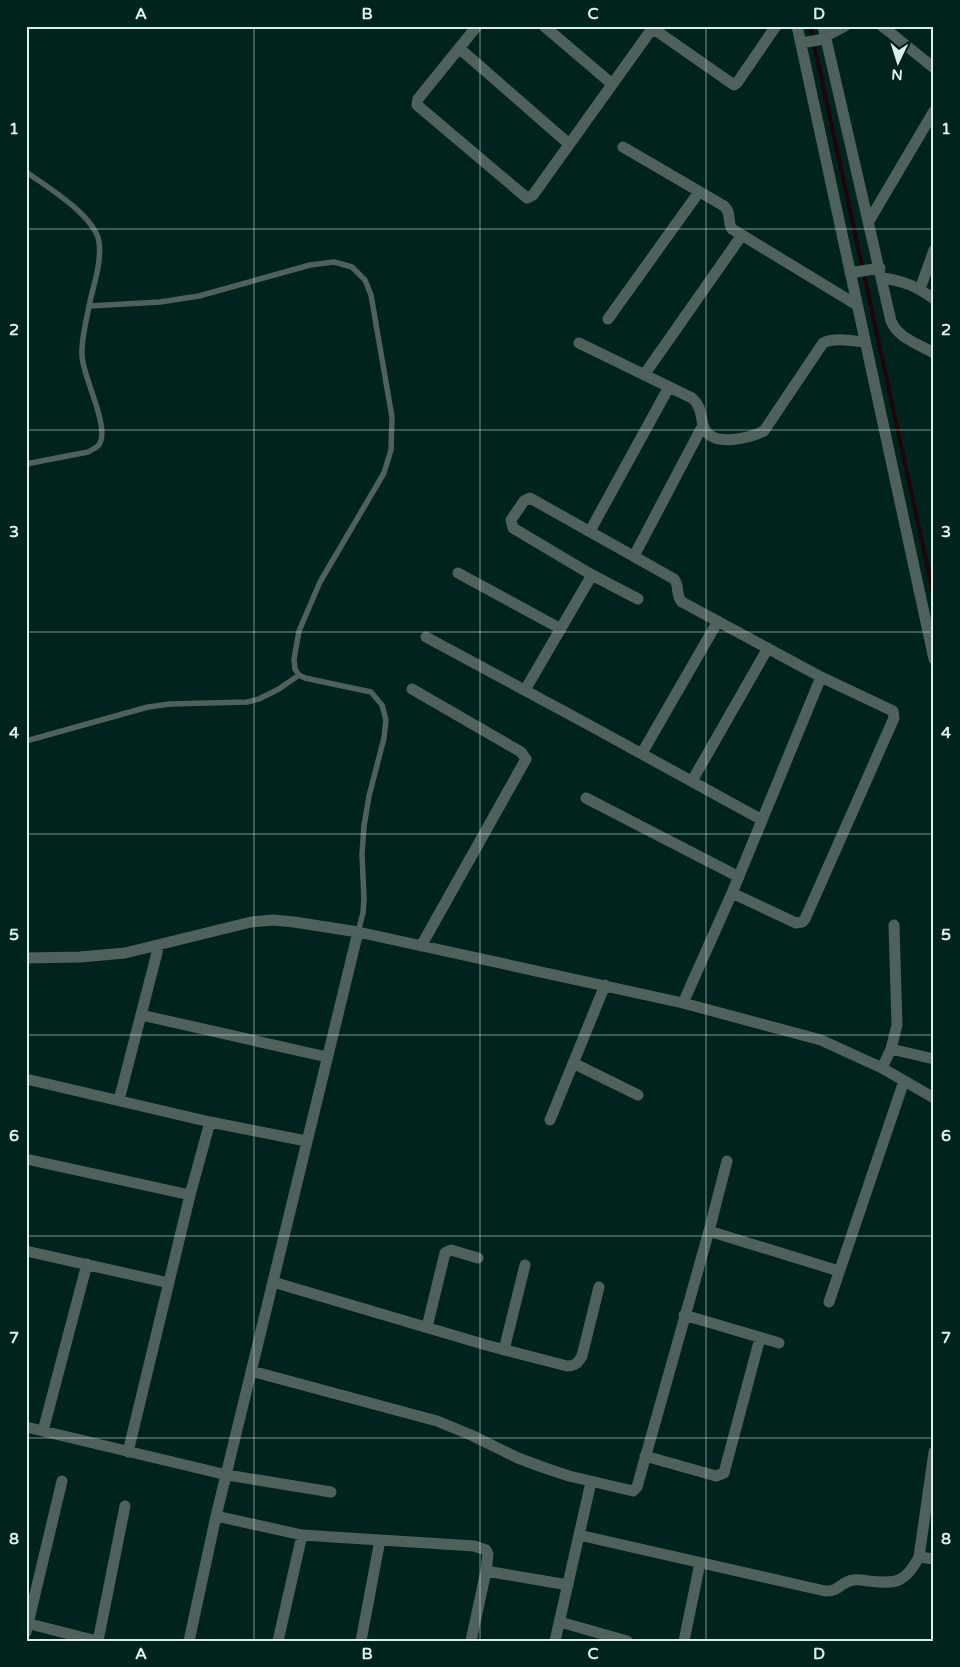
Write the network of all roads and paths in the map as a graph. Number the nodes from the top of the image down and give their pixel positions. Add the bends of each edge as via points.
1 (477, 26) edge
2 (544, 26) edge
3 (776, 26) edge
4 (797, 26) edge
5 (845, 26) edge
6 (882, 26) edge
7 (823, 34) edge
8 (804, 43) junction
9 (459, 48) junction
10 (934, 68) edge
11 (612, 84) junction
12 (934, 111) edge
13 (569, 144) junction
14 (623, 147) dead end
15 (26, 172) edge
16 (699, 192) junction
17 (869, 221) junction
18 (742, 235) junction
19 (934, 250) edge
20 (868, 272) junction
21 (920, 289) junction
22 (934, 299) edge
23 (857, 305) junction
24 (89, 306) junction
25 (608, 319) dead end
26 (864, 342) junction
27 (579, 343) dead end
28 (934, 353) edge
29 (644, 374) junction
30 (669, 387) junction
31 (703, 425) junction
32 (26, 464) edge
33 (590, 531) junction
34 (634, 556) junction
35 (458, 573) dead end
36 (592, 575) junction
37 (638, 599) dead end
38 (718, 621) junction
39 (561, 629) junction
40 (426, 637) dead end
41 (768, 648) junction
42 (934, 659) edge
43 (299, 675) junction
44 (821, 677) junction
45 (412, 689) dead end
46 (525, 690) junction
47 (26, 741) edge
48 (642, 753) junction
49 (692, 781) junction
50 (586, 798) dead end
51 (762, 820) junction
52 (739, 877) junction
53 (732, 894) junction
54 (894, 925) dead end
55 (358, 932) junction
56 (159, 945) junction
57 (421, 946) junction
58 (26, 958) edge
59 (604, 985) junction
60 (683, 1003) junction
61 (142, 1015) junction
62 (891, 1049) junction
63 (327, 1057) junction
64 (934, 1059) edge
65 (574, 1063) junction
66 (882, 1068) junction
67 (26, 1079) edge
68 (904, 1081) junction
69 (638, 1095) dead end
70 (934, 1098) edge
71 (119, 1100) junction
72 (550, 1120) dead end
73 (210, 1122) junction
74 (306, 1142) junction
75 (26, 1159) edge
76 (727, 1161) dead end
77 (190, 1195) junction
78 (709, 1231) junction
79 (26, 1251) edge
80 (478, 1258) dead end
81 (87, 1264) junction
82 (525, 1265) dead end
83 (839, 1271) junction
84 (273, 1282) junction
85 (169, 1283) junction
86 (599, 1287) dead end
87 (829, 1302) dead end
88 (684, 1315) junction
89 (427, 1327) junction
90 (760, 1338) junction
91 (778, 1343) dead end
92 (504, 1350) junction
93 (251, 1371) junction
94 (26, 1427) edge
95 (43, 1431) junction
96 (128, 1452) junction
97 (934, 1452) edge
98 (646, 1456) junction
99 (227, 1475) junction
100 (62, 1481) dead end
101 (591, 1482) junction
102 (331, 1492) dead end
103 (125, 1506) dead end
104 (216, 1516) junction
105 (302, 1535) junction
106 (579, 1535) junction
107 (380, 1540) junction
108 (919, 1557) junction
109 (934, 1559) edge
110 (700, 1563) junction
111 (486, 1571) junction
112 (568, 1585) junction
113 (560, 1622) junction
114 (27, 1626) edge
115 (97, 1641) edge
116 (190, 1641) edge
117 (278, 1641) edge
118 (361, 1641) edge
119 (471, 1641) edge
120 (555, 1641) edge
121 (627, 1641) edge
122 (684, 1641) edge

1 - 9 street
2 - 11 street
3 - 11 street via 736,85 655,31 649,33
4 - 8 street
5 - 7 street
6 - 10 street
7 - 8 street
7 - 17 street
8 - 20 street
9 - 13 street
9 - 13 street via 418,99 418,107 527,198 533,195
11 - 13 street
12 - 17 street
14 - 16 street
15 - 24 lane via 81,213 94,228 100,255
16 - 18 street via 727,209 730,226
16 - 25 street
17 - 20 street
18 - 23 street
18 - 29 street
19 - 21 street
20 - 21 street
20 - 23 street
20 - 28 street via 895,329
21 - 22 street
23 - 26 street
24 - 32 lane via 82,358 98,414 101,440 88,452
24 - 43 lane via 199,296 334,262 352,267 365,280 371,294 392,417 391,450 384,473 320,582 299,631 294,659
26 - 31 street via 823,343 764,431 724,440 713,438
26 - 42 street
27 - 29 street
29 - 30 street
30 - 31 street via 698,403
30 - 33 street
31 - 34 street
33 - 34 street
33 - 36 street via 530,498 524,501 511,520 513,528
34 - 38 street via 674,579 680,600
35 - 39 street
36 - 37 street
36 - 39 street
38 - 41 street
38 - 48 street
39 - 46 street
40 - 46 street
41 - 44 street
41 - 49 street
43 - 47 lane via 259,700 148,707
43 - 55 lane via 371,692 382,705 386,720 364,826 364,899
44 - 51 street
44 - 53 street via 893,711 894,718 805,919 796,923
45 - 57 street via 521,752 526,759
46 - 48 street
48 - 49 street
49 - 51 street
50 - 52 street
51 - 52 street
52 - 53 street
53 - 60 street
54 - 62 street via 897,1025
55 - 56 street via 273,920 251,922
55 - 57 street
55 - 63 street
56 - 58 street via 80,958
56 - 61 street
57 - 59 street
59 - 60 street
59 - 65 street
60 - 66 street via 821,1040
61 - 63 street
61 - 71 street
62 - 64 street
62 - 66 street
63 - 74 street
65 - 69 street
65 - 72 street
66 - 68 street
67 - 71 street
68 - 70 street
68 - 83 street
71 - 73 street
73 - 74 street
73 - 77 street
74 - 84 street
75 - 77 street
76 - 78 street
77 - 85 street
78 - 83 street
78 - 88 street
79 - 81 street
80 - 89 street via 451,1250 445,1253
81 - 85 street
81 - 95 street
82 - 92 street
83 - 87 street
84 - 89 street
84 - 93 street
85 - 96 street
86 - 92 street via 582,1356 573,1366
88 - 90 street
88 - 98 street
89 - 92 street
90 - 91 street
90 - 98 street via 724,1473 716,1476
93 - 99 street
93 - 101 street via 437,1421 534,1464
94 - 95 street
95 - 96 street
96 - 99 street
97 - 108 street
98 - 101 street via 634,1491
99 - 102 street
99 - 104 street
100 - 114 street
101 - 106 street
103 - 115 street
104 - 105 street
104 - 116 street
105 - 107 street
105 - 117 street
106 - 110 street
106 - 112 street
107 - 111 street via 481,1548 488,1554
107 - 118 street
108 - 109 street
108 - 110 street via 905,1578 894,1582 854,1580 832,1592
110 - 122 street
111 - 112 street
111 - 119 street
112 - 113 street
113 - 120 street
113 - 121 street
114 - 115 street

